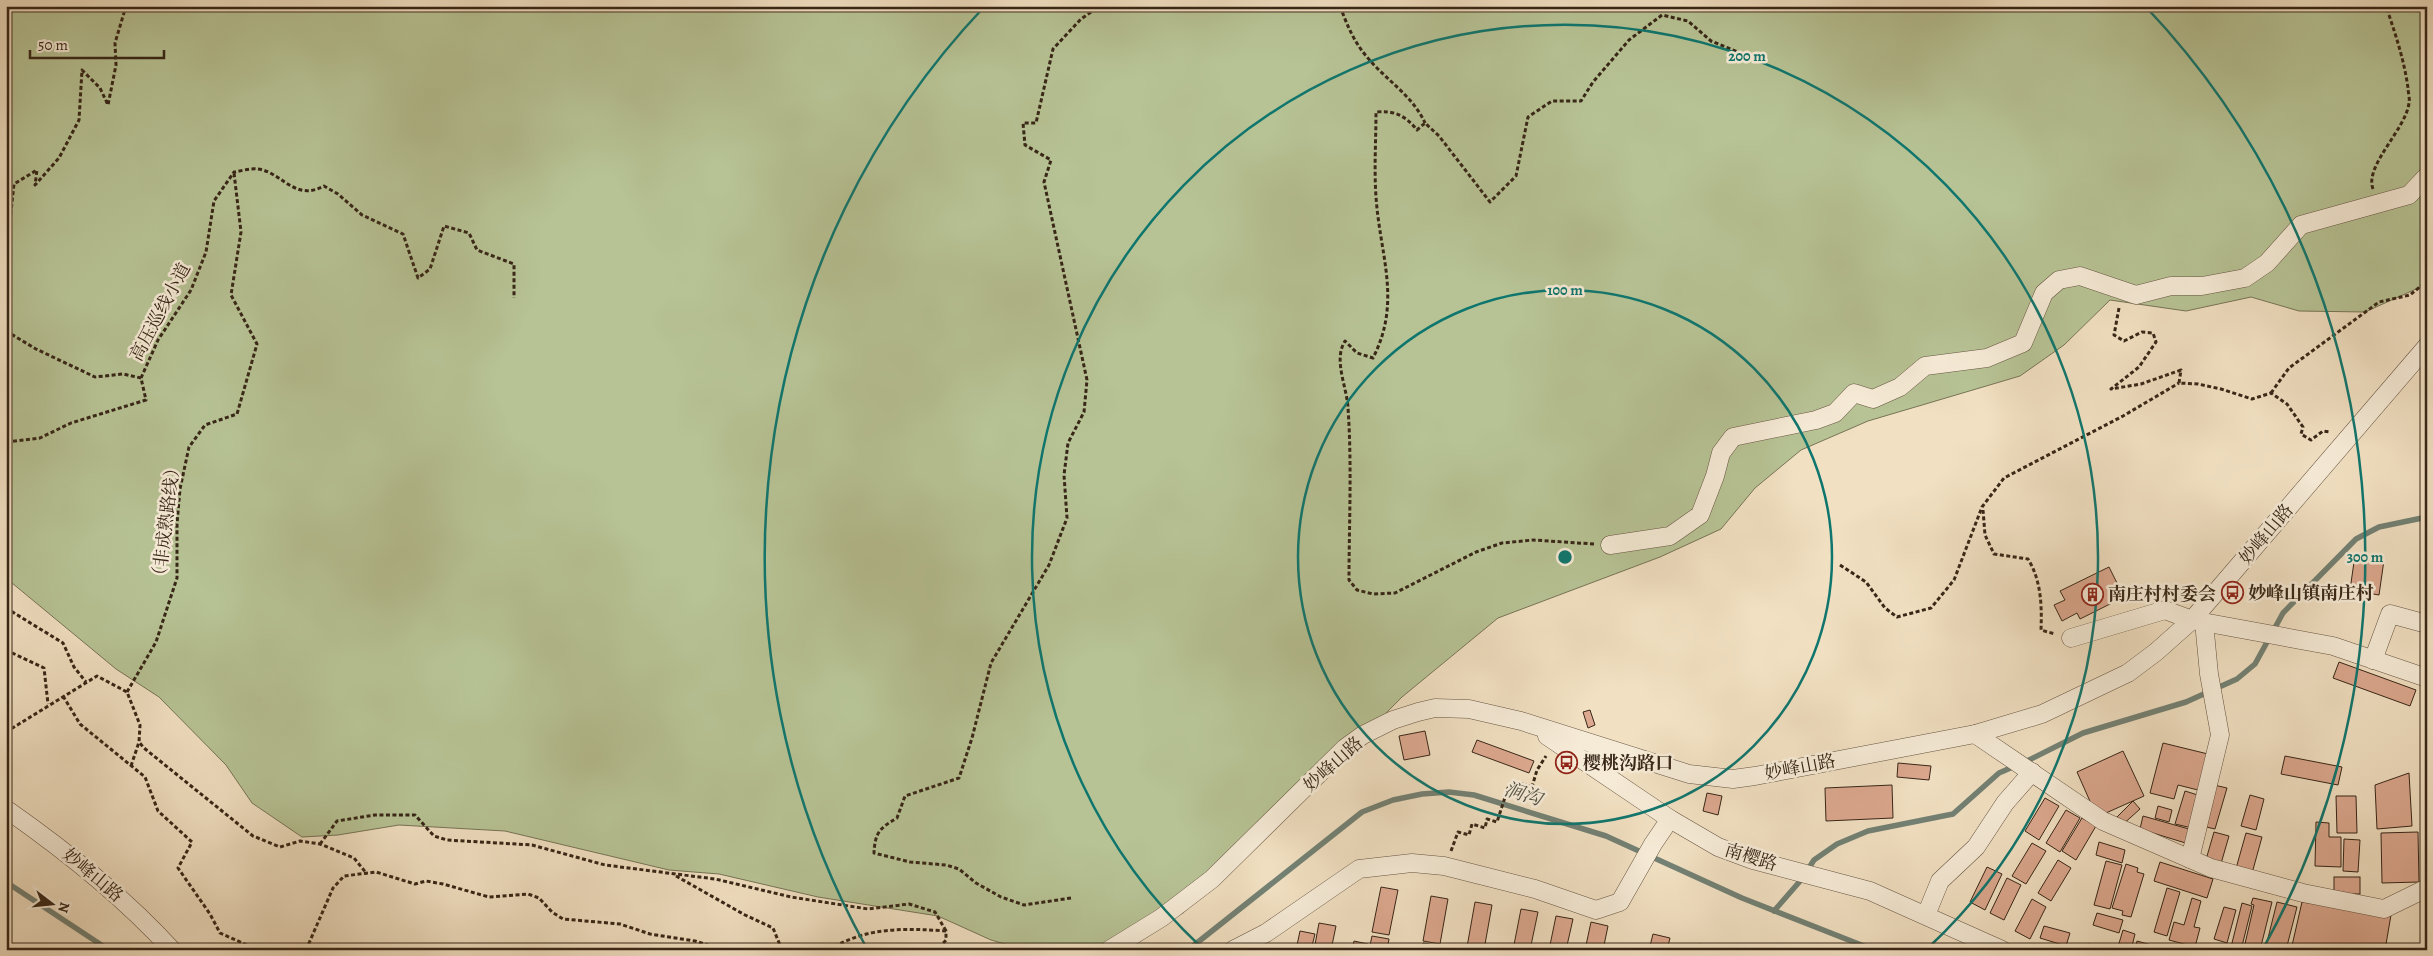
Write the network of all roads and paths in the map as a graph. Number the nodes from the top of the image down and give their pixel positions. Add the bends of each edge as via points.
1 (126, 6) edge
2 (1100, 6) edge
3 (1340, 6) edge
4 (2386, 6) edge
5 (1760, 61) dead end
6 (1425, 124) junction
7 (234, 172) junction
8 (2427, 176) edge
9 (2379, 203) junction
10 (6, 226) edge
11 (2427, 281) edge
12 (2124, 290) junction
13 (514, 298) dead end
14 (6, 331) edge
15 (2424, 357) edge
16 (141, 378) junction
17 (2178, 383) junction
18 (2271, 393) junction
19 (2351, 434) junction
20 (6, 442) edge
21 (1982, 507) junction
22 (1610, 545) joint
23 (1840, 565) dead end
24 (6, 608) edge
25 (2198, 621) junction
26 (2427, 624) edge
27 (2072, 638) joint
28 (6, 650) edge
29 (2373, 660) junction
30 (2427, 678) edge
31 (86, 682) junction
32 (127, 692) junction
33 (63, 696) junction
34 (48, 704) junction
35 (1521, 721) junction
36 (6, 732) edge
37 (1975, 734) junction
38 (139, 742) junction
39 (131, 766) junction
40 (1537, 770) dead end
41 (2030, 770) junction
42 (6, 809) edge
43 (1670, 819) junction
44 (1456, 838) dead end
45 (320, 844) junction
46 (2190, 859) junction
47 (367, 874) junction
48 (673, 874) junction
49 (2427, 888) edge
50 (1070, 898) dead end
51 (1926, 915) junction
52 (946, 931) junction
53 (782, 949) edge
54 (172, 950) edge
55 (258, 950) edge
56 (306, 950) edge
57 (724, 950) edge
58 (796, 950) edge
59 (829, 950) edge
60 (937, 950) edge
61 (1108, 950) edge
62 (1233, 950) edge
63 (2002, 950) edge

1 - 10 path via 115,43 116,65 108,105 100,88 82,70 79,120 59,158 35,185 37,170 14,184 10,220
2 - 50 path via 1081,19 1053,49 1036,123 1023,123 1025,145 1051,160 1044,182 1087,380 1084,412 1068,442 1064,475 1067,518 1049,566 991,663 959,778 905,796 897,818 880,828 874,844 874,853 959,869 1001,897 1024,905
3 - 6 path via 1350,32 1367,57 1419,110
4 - 9 path via 2404,63 2409,103 2395,137 2376,165 2371,182
5 - 6 path via 1711,41 1688,21 1662,15 1629,40 1581,101 1552,101 1528,117 1516,176 1490,202 1439,136
6 - 22 path via 1417,130 1407,118 1387,110 1376,112 1376,196 1387,277 1388,314 1373,358 1357,353 1345,341 1339,350 1348,407 1351,460 1348,580 1357,590 1373,594 1395,593 1476,552 1502,543 1533,540
7 - 13 path via 258,169 297,189 313,192 324,186 338,194 362,216 403,234 418,278 430,269 444,226 469,233 477,250 514,264
7 - 16 path, 高压巡线小道 via 214,201 206,252 191,290 158,340
7 - 32 path, （非成熟路线） via 242,232 231,295 257,344 237,414 206,425 189,447 180,498 177,578 156,642
8 - 9 street via 2409,195
9 - 12 street via 2301,225 2267,263 2245,278 2202,286 2171,286 2136,295
11 - 18 path via 2410,295 2378,302 2288,368
12 - 17 path via 2114,335 2124,341 2142,332 2153,333 2156,342 2139,367 2110,389 2141,384 2181,370
12 - 22 street via 2080,276 2059,280 2044,293 2023,343 1987,358 1925,366 1900,387 1873,399 1854,393 1835,413 1816,420 1734,437 1721,453 1700,515 1670,536
14 - 16 path, 高压巡线小道 via 94,377 123,374
15 - 19 street, 妙峰山路
16 - 20 path, 高压巡线小道 via 146,400 71,423 40,438
17 - 18 path via 2221,389 2252,399
17 - 21 path via 2123,416 2004,478
18 - 19 path via 2286,404 2303,427 2301,434 2311,440 2323,431
19 - 25 street, 妙峰山路
21 - 23 path via 1954,580 1931,608 1897,618 1885,608 1866,582
21 - 27 path via 1985,535 1994,554 2028,559 2036,571 2042,607 2041,630
24 - 31 path via 63,643 74,667
25 - 27 street via 2165,610
25 - 29 street via 2333,646
25 - 37 street, 妙峰山路 via 2128,673 2042,714
25 - 46 street via 2220,735
26 - 29 street via 2390,614
28 - 34 path via 44,668
29 - 30 street
31 - 32 path via 97,676
31 - 33 path
32 - 38 path via 140,725
33 - 34 path
33 - 39 path via 80,724
34 - 36 path
35 - 37 street, 妙峰山路 via 1689,774 1734,779
35 - 43 street, 南樱路 via 1555,740
35 - 61 street, 妙峰山路 via 1483,710 1435,708 1393,720 1363,735 1345,748 1212,879 1161,918
37 - 41 street
38 - 39 path
38 - 45 path via 252,836 280,847 300,841
39 - 55 path via 145,777 158,811 192,842 178,868 220,933
40 - 44 path via 1532,787 1522,784 1520,792 1508,788 1497,822 1487,819 1484,828 1472,824 1469,835 1458,832
41 - 46 street via 2103,821
41 - 51 street via 1976,847 1940,881
42 - 54 street, 妙峰山路 via 70,856 145,920
43 - 51 street, 南樱路 via 1718,847 1753,860 1894,899
43 - 62 street via 1652,844 1620,902 1596,910 1535,889 1444,866 1412,863 1359,869 1266,932
45 - 47 path via 354,858
45 - 48 path via 337,821 375,815 415,815 434,836 447,840 532,845 606,864
46 - 49 street via 2211,868 2302,893 2384,909
47 - 56 path via 344,876 333,888
47 - 57 path via 376,872 415,884 426,881 443,884 488,897 528,894 539,898 563,919 620,924
48 - 52 path via 868,909 909,904 936,912
48 - 53 path via 774,928
51 - 63 street, 南樱路
52 - 59 path via 874,932 846,939
52 - 60 path via 946,940
53 - 58 path

